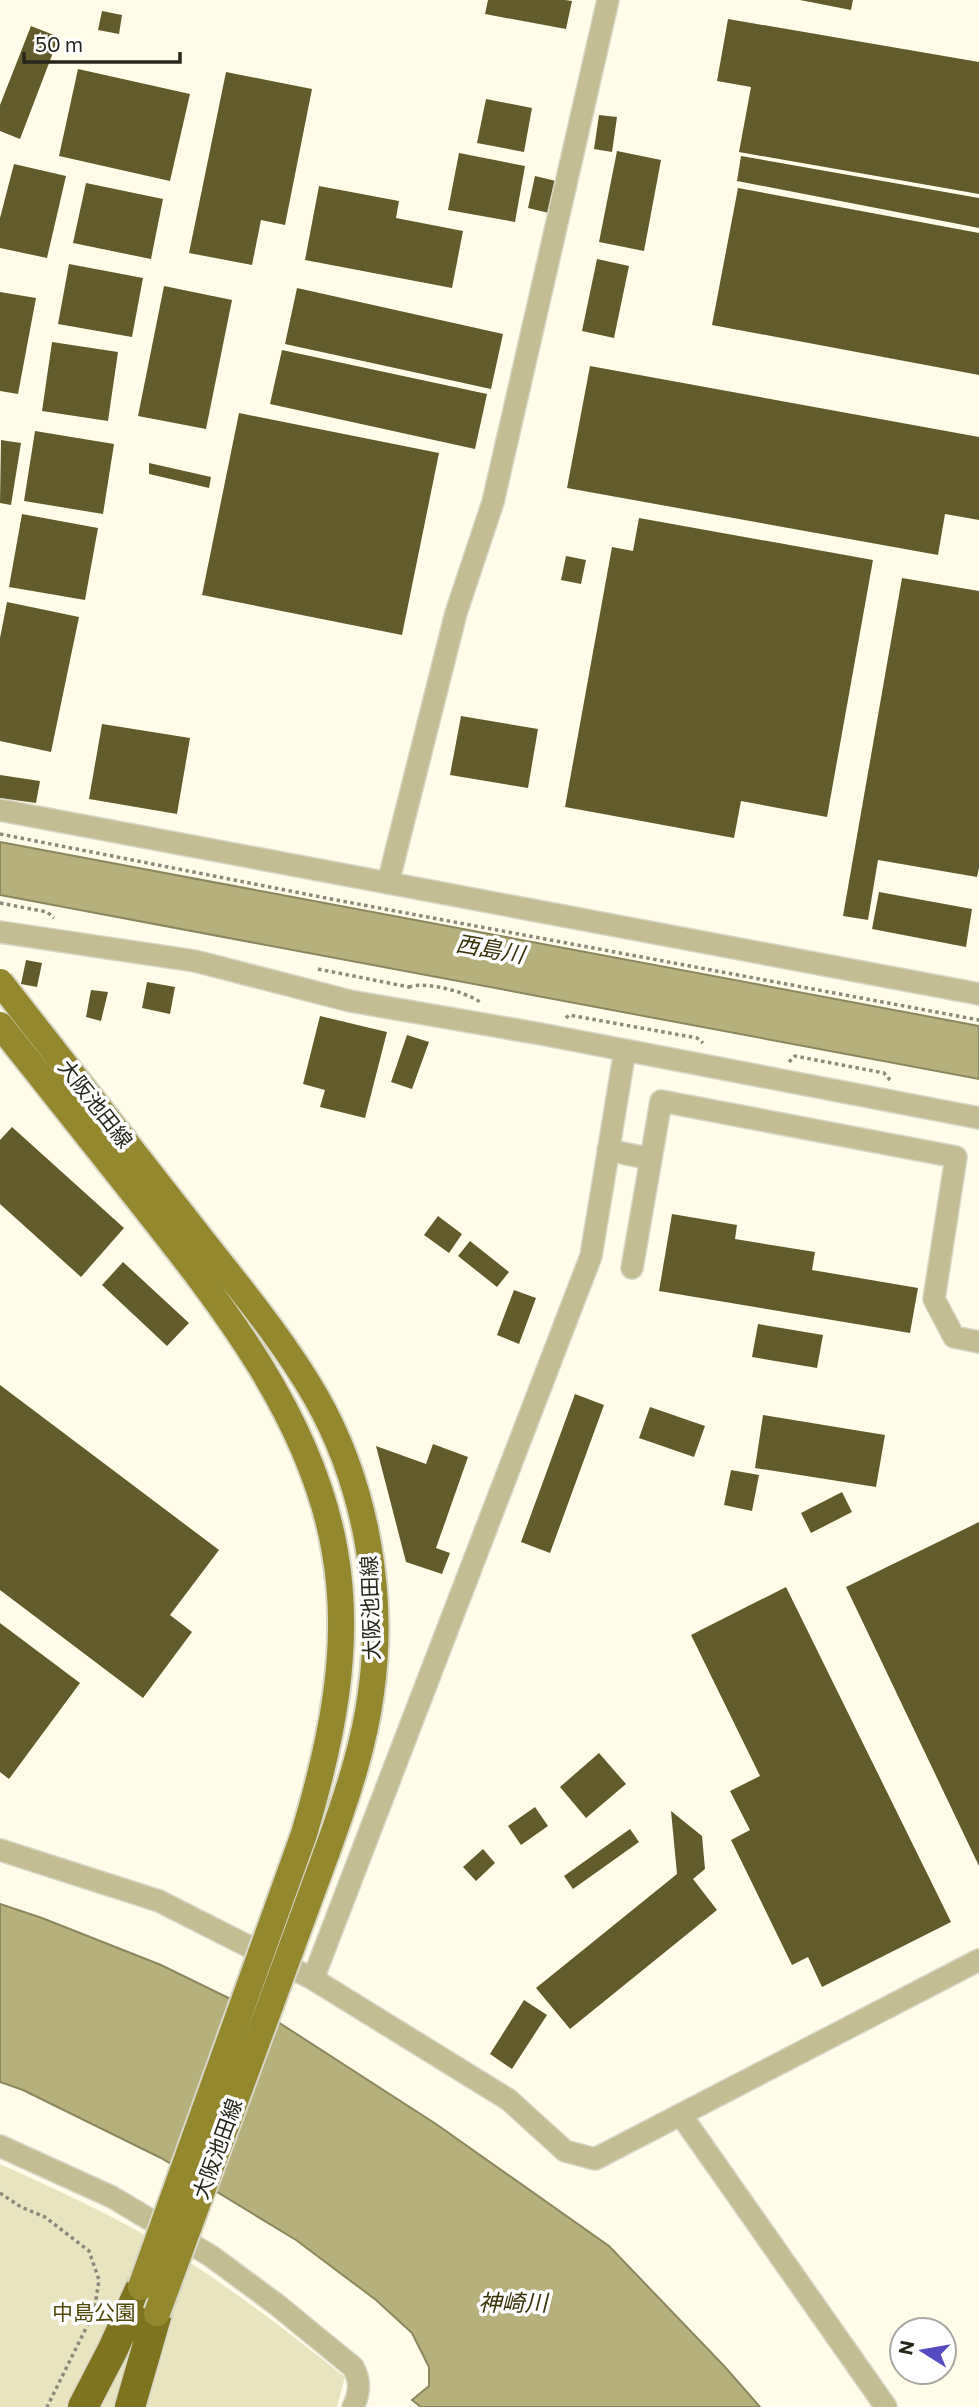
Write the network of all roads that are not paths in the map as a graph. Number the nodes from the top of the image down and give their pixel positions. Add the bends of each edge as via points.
1 (608, 0) edge
2 (0, 810) edge
3 (388, 883) junction
4 (0, 932) edge
5 (0, 982) edge
6 (979, 994) edge
7 (0, 1025) edge
8 (625, 1050) junction
9 (979, 1118) edge
10 (608, 1150) junction
11 (651, 1159) junction
12 (632, 1268) dead end
13 (979, 1342) edge
14 (0, 1850) edge
15 (979, 1959) edge
16 (313, 1979) junction
17 (681, 2115) junction
18 (0, 2146) edge
19 (141, 2287) joint
20 (158, 2314) joint
21 (83, 2407) edge
22 (130, 2407) edge
23 (354, 2407) edge
24 (886, 2407) edge

1 - 3 street via 493,502 456,613
2 - 3 street
3 - 6 street
4 - 8 street via 195,961 350,1001
5 - 20 main road, 大阪池田線, bridge via 301,1372 347,1465 367,1536 372,1576 375,1656 354,1770
7 - 19 main road, 大阪池田線, bridge via 190,1264 246,1346 304,1451 336,1553 340,1662 319,1783
8 - 9 street
8 - 10 street
10 - 11 street
10 - 16 street via 591,1256
11 - 12 street
11 - 13 street via 661,1101 956,1157 934,1298 954,1337
14 - 16 street via 159,1901
15 - 17 street
16 - 17 street via 509,2100 565,2151 596,2159
17 - 24 street
18 - 23 street via 112,2197 211,2256 353,2367 359,2385
19 - 21 highway
20 - 22 highway

